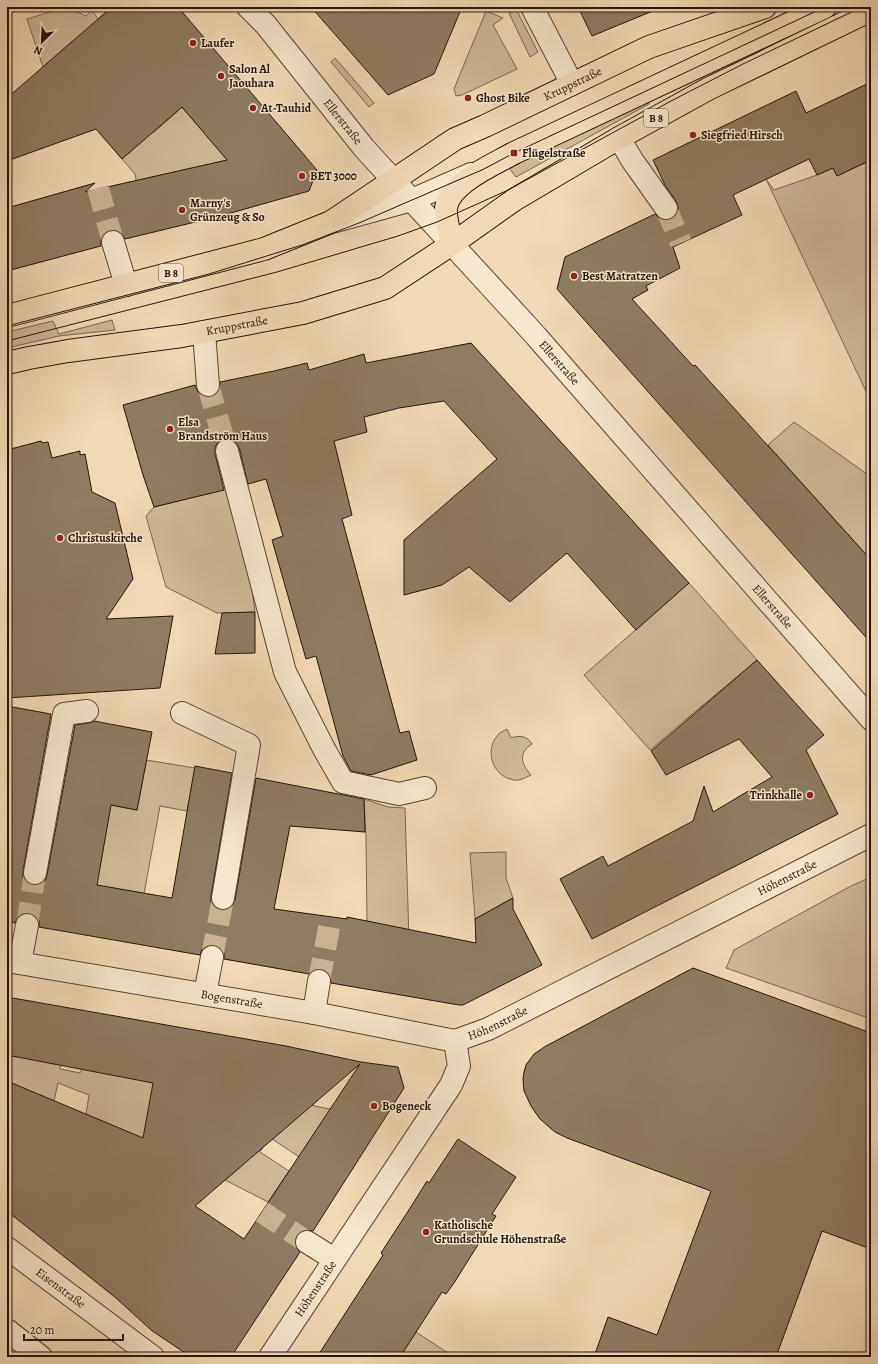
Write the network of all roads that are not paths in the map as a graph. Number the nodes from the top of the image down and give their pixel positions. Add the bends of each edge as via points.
1 (248, 7) edge
2 (532, 7) edge
3 (765, 7) edge
4 (825, 7) edge
5 (871, 10) edge
6 (572, 84) junction
7 (619, 138) junction
8 (484, 169) junction
9 (394, 180) junction
10 (412, 200) junction
11 (666, 208) tunnel mouth
12 (332, 222) junction
13 (113, 242) tunnel mouth
14 (452, 244) junction
15 (126, 285) junction
16 (7, 316) edge
17 (204, 332) junction
18 (7, 363) edge
19 (208, 385) tunnel mouth
20 (227, 451) tunnel mouth
21 (87, 711) dead end
22 (182, 714) dead end
23 (871, 719) edge
24 (425, 788) dead end
25 (871, 834) edge
26 (35, 873) tunnel mouth
27 (223, 898) tunnel mouth
28 (27, 925) tunnel mouth
29 (212, 957) tunnel mouth
30 (14, 962) edge
31 (320, 981) tunnel mouth
32 (205, 994) junction
33 (314, 1013) junction
34 (455, 1041) junction
35 (306, 1242) tunnel mouth
36 (7, 1248) edge
37 (334, 1260) junction
38 (7, 1330) edge
39 (41, 1357) edge
40 (153, 1357) edge
41 (270, 1357) edge

1 - 9 street, Ellerstraße via 364,148
2 - 6 street
3 - 6 main road, Kruppstraße / B 8 via 649,47
4 - 8 main road, Kruppstraße via 521,149
5 - 7 main road, Kruppstraße / B 8 via 708,89
6 - 9 main road, Kruppstraße / B 8 via 454,139
7 - 11 street
7 - 14 main road, Kruppstraße / B 8 via 514,200
8 - 10 street, Kruppstraße / B 8
8 - 14 main road, Kruppstraße via 453,191 448,199 446,213
9 - 10 street, Ellerstraße
9 - 12 main road, Kruppstraße / B 8
10 - 12 street, Kruppstraße / B 8
10 - 14 street, Ellerstraße
12 - 15 main road, Kruppstraße / B 8 via 264,249
13 - 15 street
14 - 17 main road, Kruppstraße / B 8 via 385,288 303,313
14 - 23 street, Ellerstraße via 552,354
15 - 16 main road, Kruppstraße / B 8
17 - 18 main road, Kruppstraße / B 8 via 68,351
17 - 19 street
20 - 24 street via 285,672 343,782 399,794
21 - 26 street via 64,714
22 - 27 street via 249,745
25 - 34 street, Höhenstraße via 488,1029
28 - 30 street
29 - 32 street
30 - 32 street, Bogenstraße
31 - 33 street
32 - 33 street, Bogenstraße
33 - 34 street, Bogenstraße
34 - 37 street, Höhenstraße via 459,1066 451,1085
35 - 37 street
36 - 40 street, Eisenstraße
37 - 41 street, Höhenstraße
38 - 39 street

